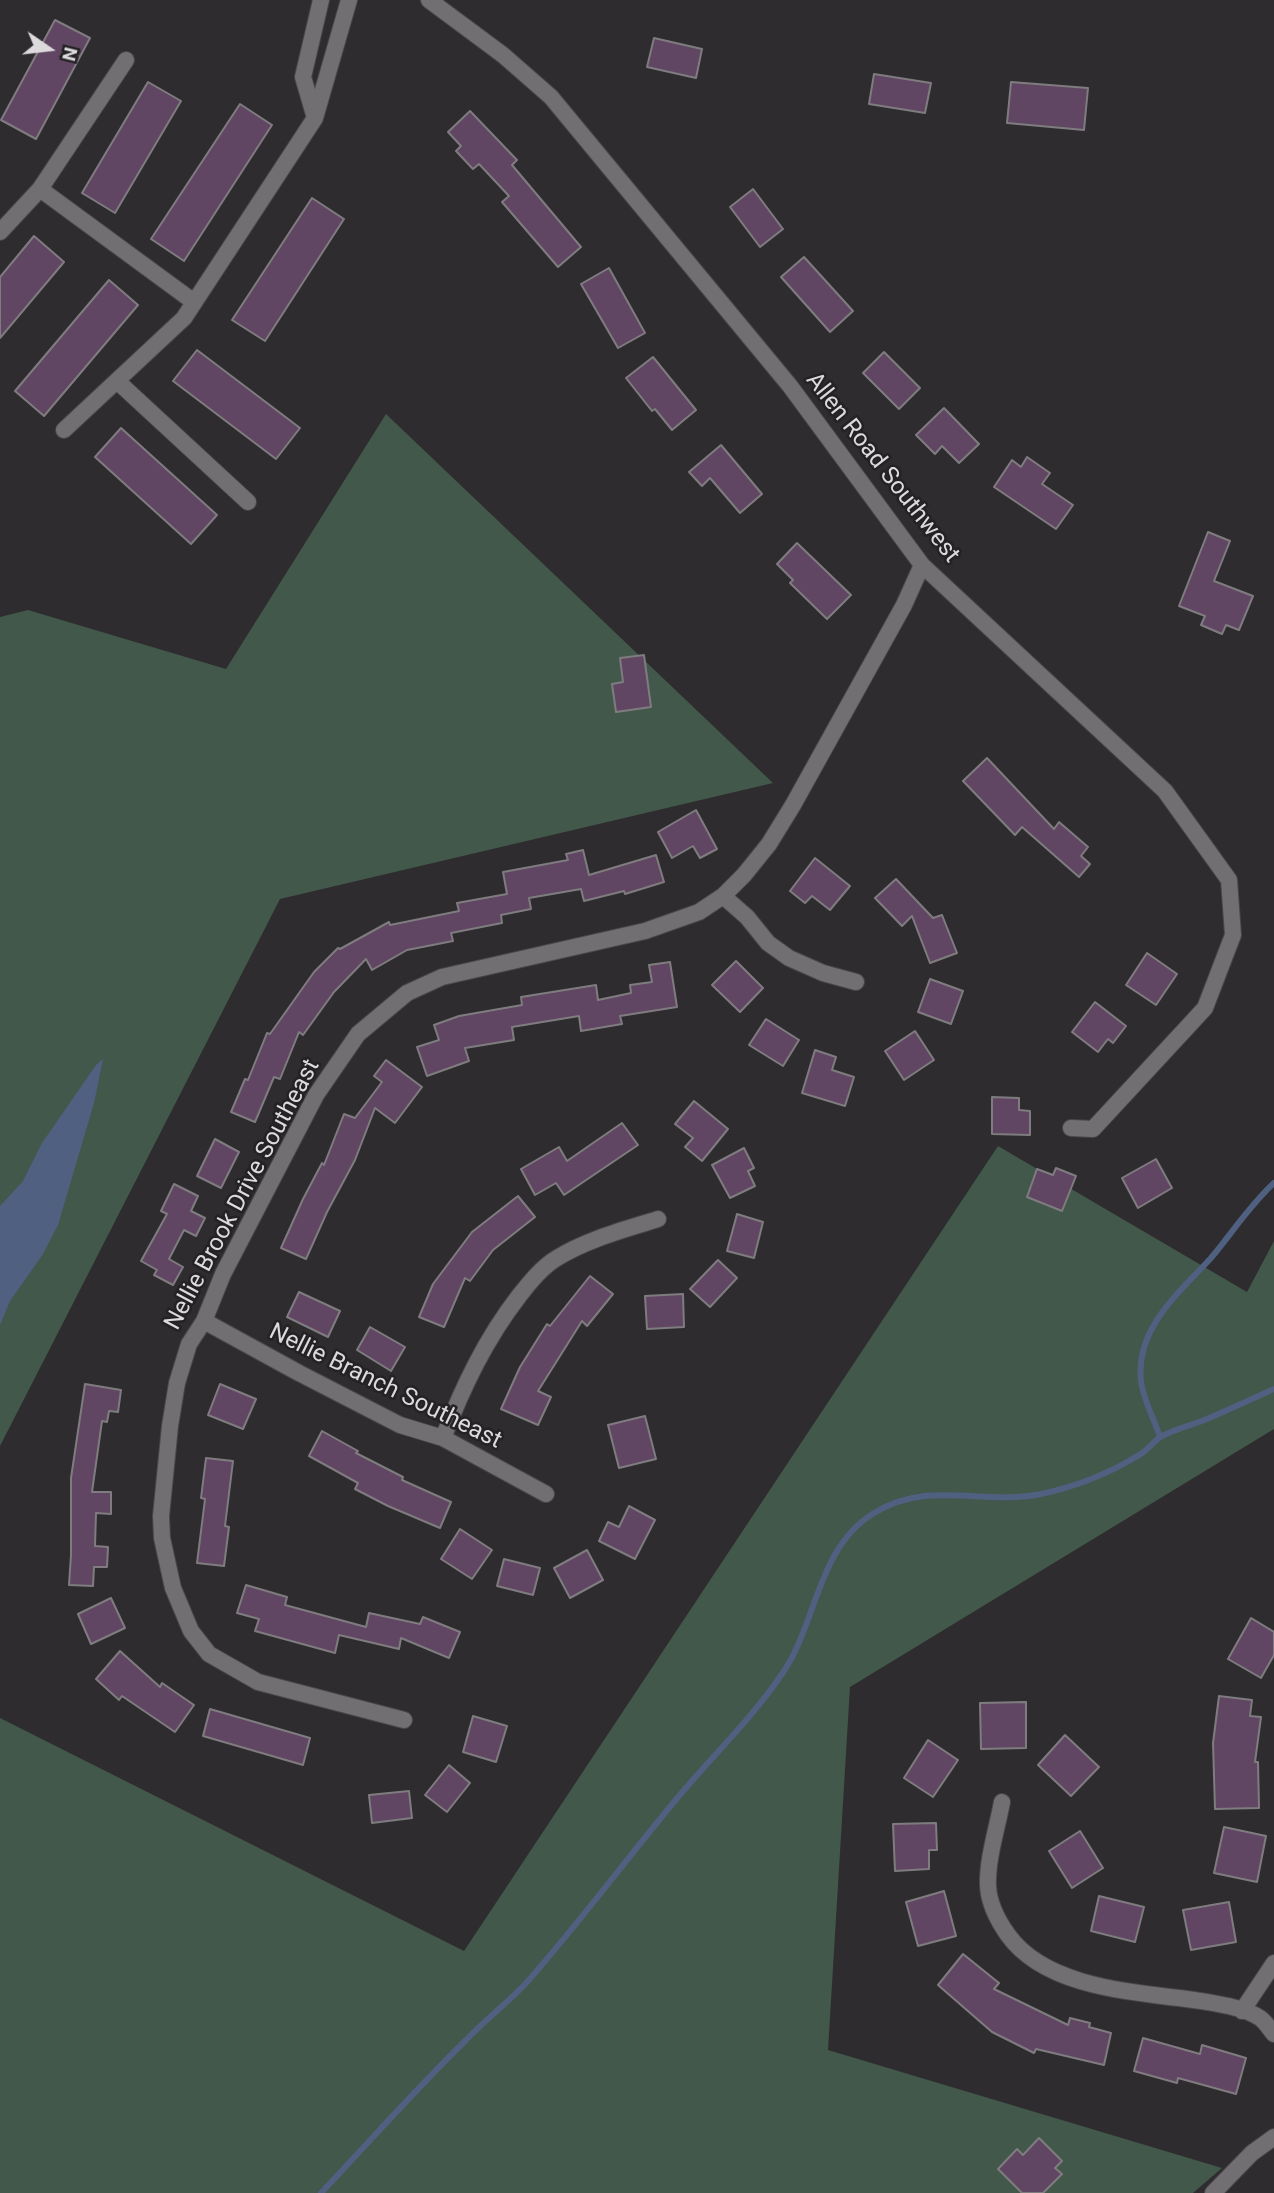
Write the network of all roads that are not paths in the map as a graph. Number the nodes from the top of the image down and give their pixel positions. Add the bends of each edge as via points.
1 (321, 0) edge
2 (349, 0) edge
3 (429, 0) edge
4 (315, 30) junction
5 (338, 38) junction
6 (126, 60) dead end
7 (315, 118) junction
8 (40, 190) junction
9 (0, 232) edge
10 (194, 302) junction
11 (117, 381) junction
12 (64, 430) dead end
13 (248, 502) dead end
14 (922, 565) junction
15 (723, 896) junction
16 (856, 982) dead end
17 (1071, 1128) dead end
18 (658, 1219) dead end
19 (204, 1321) junction
20 (443, 1438) junction
21 (546, 1494) dead end
22 (404, 1720) dead end
23 (1002, 1802) dead end
24 (1274, 1963) edge
25 (1242, 2011) junction
26 (1274, 2035) edge
27 (1274, 2137) edge
28 (1213, 2193) edge

1 - 4 street
2 - 5 street
3 - 14 street, Allen Road Southwest via 551,97 790,386
4 - 5 street
4 - 7 street via 303,77
5 - 7 street
6 - 8 street
7 - 10 street
8 - 9 street
8 - 10 street
10 - 11 street via 184,318
11 - 12 street
11 - 13 street
14 - 15 street, Nellie Brook Drive Southeast via 793,805 769,844
14 - 17 street, Allen Road Southwest via 1165,791 1229,880 1233,935 1205,1008 1093,1129
15 - 16 street via 789,958
15 - 19 street, Nellie Brook Drive Southeast via 699,912 645,931 442,977 386,1009 358,1034 316,1095 223,1274
18 - 20 street via 601,1237 556,1259 534,1278 485,1343
19 - 20 street, Nellie Branch Southeast via 400,1425
19 - 22 street, Nellie Brook Drive Southeast via 189,1344 177,1382 161,1516 173,1588 191,1631 209,1654 258,1682
20 - 21 street, Nellie Branch Southeast
23 - 25 street via 988,1889 1001,1925 1017,1948 1045,1967 1100,1987
24 - 25 street
25 - 26 street via 1261,2018
27 - 28 street via 1252,2152

